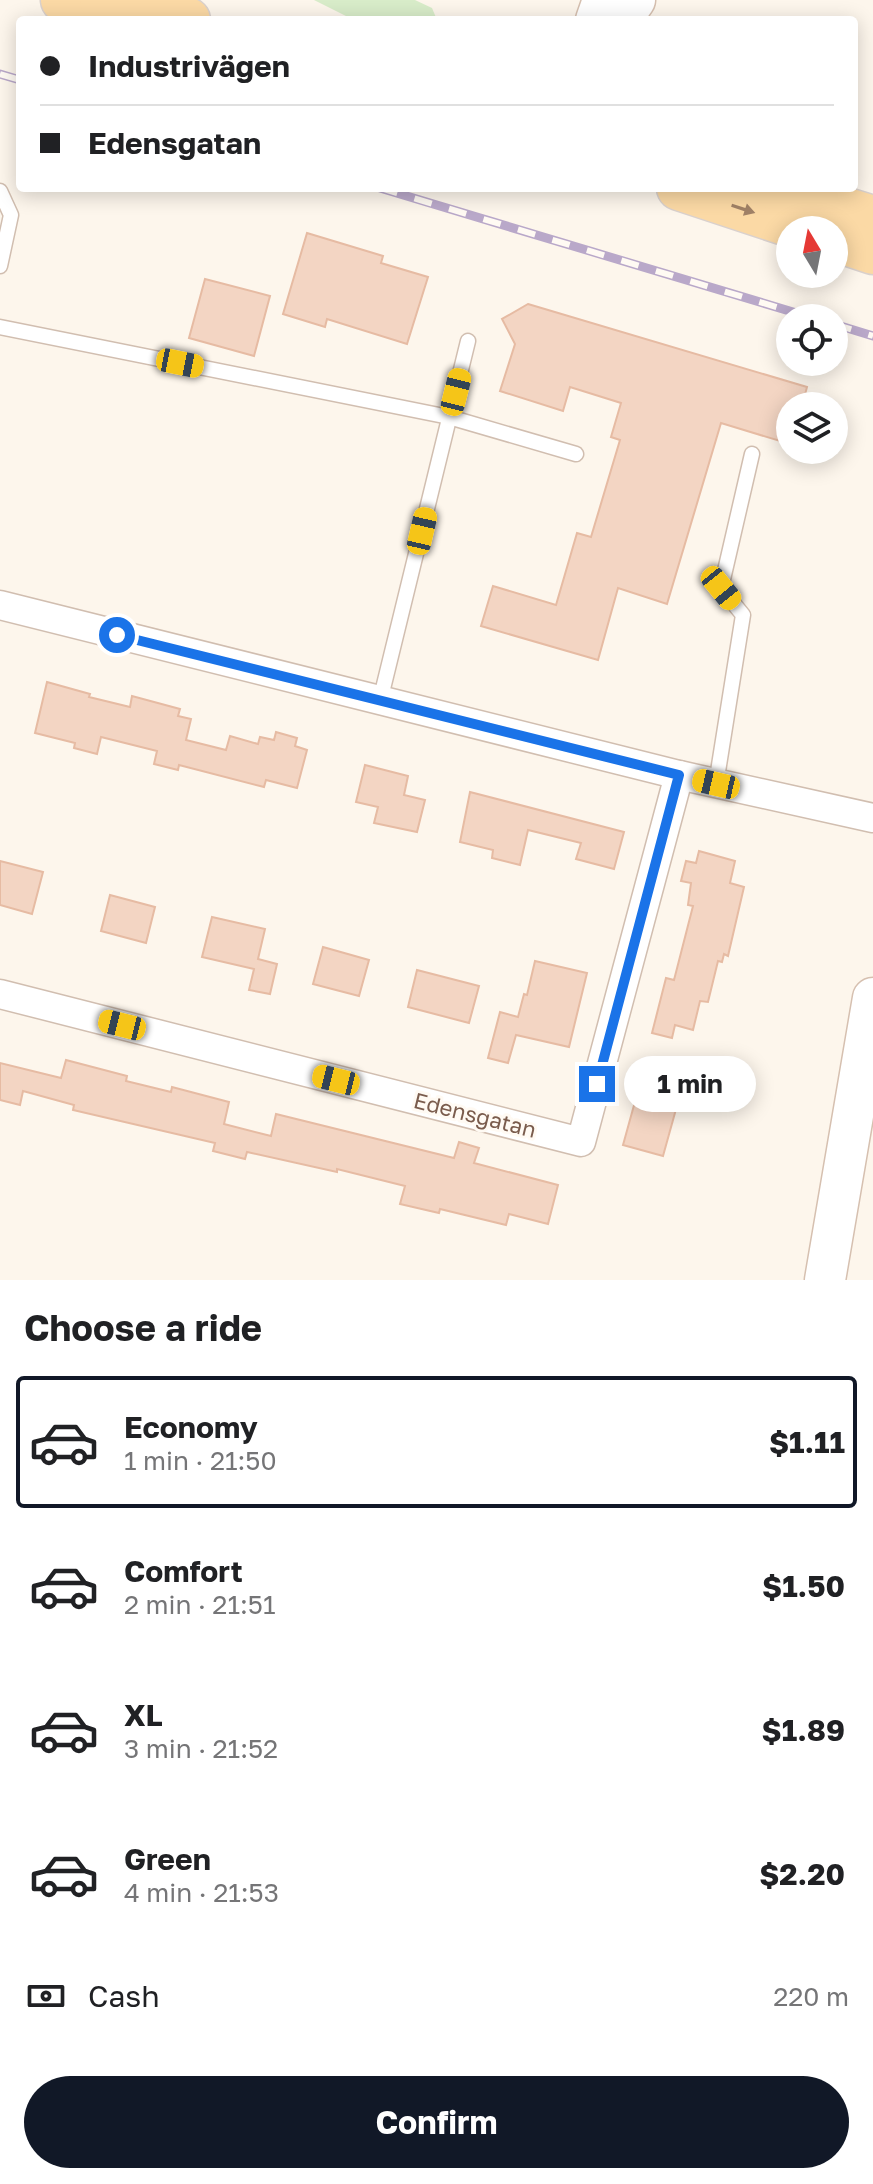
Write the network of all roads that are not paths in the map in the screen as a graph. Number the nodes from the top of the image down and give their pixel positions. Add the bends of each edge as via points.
1 (63, 0) edge
2 (102, 0) edge
3 (116, 16) edge
4 (171, 16) edge
5 (0, 191) edge
6 (691, 192) edge
7 (783, 192) edge
8 (776, 220) edge
9 (863, 240) edge
10 (0, 266) edge
11 (0, 327) edge
12 (468, 341) dead end
13 (449, 417) junction
14 (576, 454) dead end
15 (752, 454) dead end
16 (0, 605) edge
17 (380, 701) junction
18 (679, 775) junction
19 (716, 784) junction
20 (873, 818) edge
21 (0, 994) edge
22 (873, 998) edge
23 (825, 1280) edge

1 - 3 main road
2 - 4 main road
5 - 10 lane via 11,215
6 -> 8 main road
7 - 9 main road
11 - 13 lane
12 - 13 lane
13 - 14 lane
13 - 17 lane
15 - 19 lane via 721,588 743,615
16 - 17 street
17 - 18 street
18 - 19 street
18 - 21 street, Edensgatan via 581,1142
19 - 20 street
22 - 23 main road

